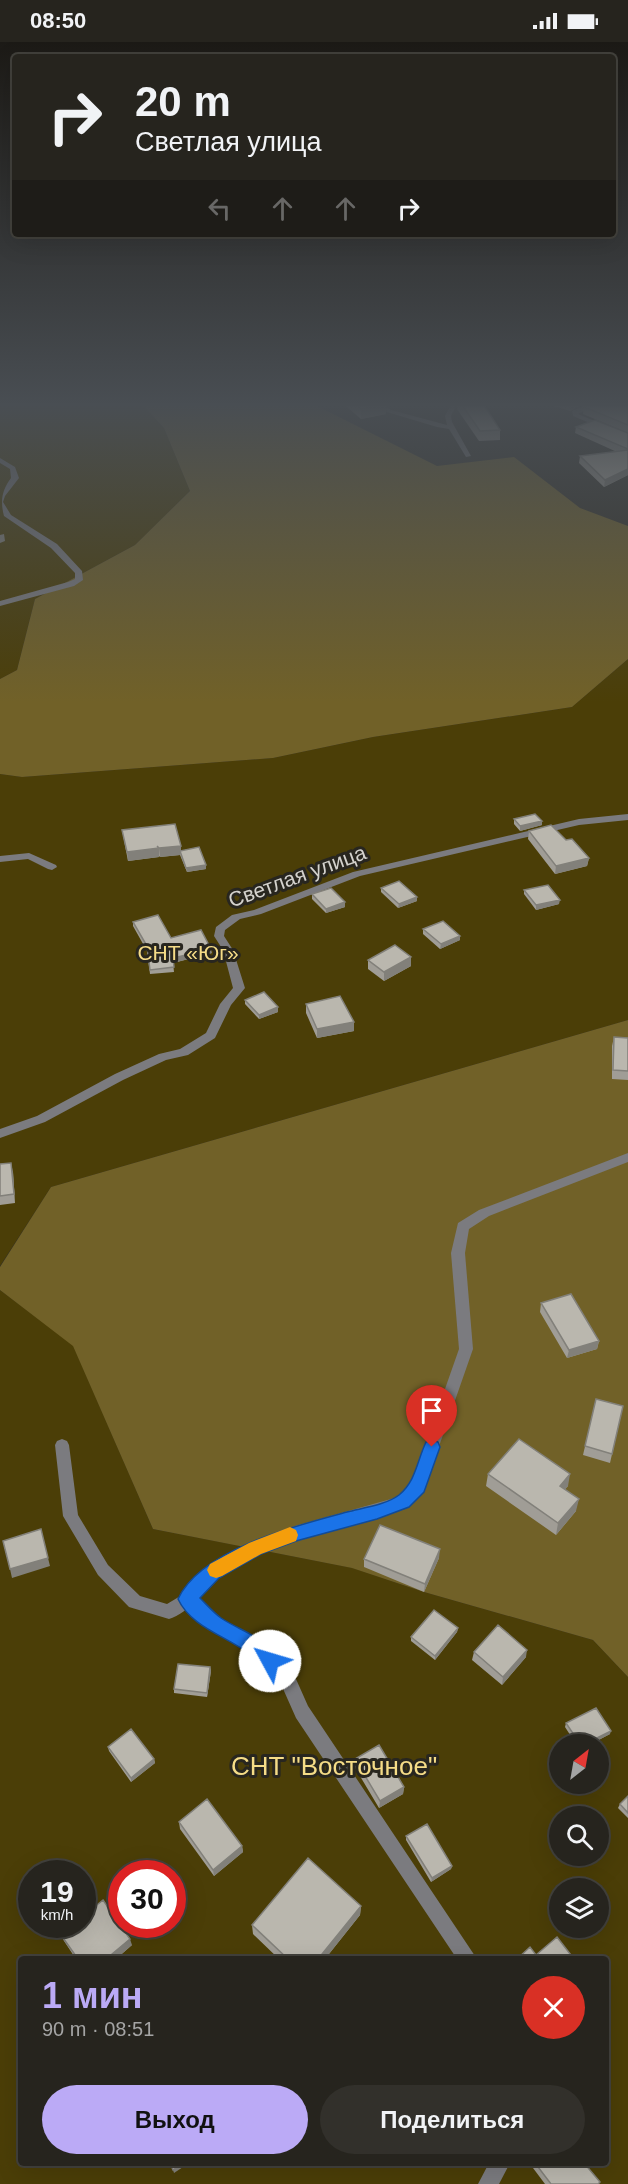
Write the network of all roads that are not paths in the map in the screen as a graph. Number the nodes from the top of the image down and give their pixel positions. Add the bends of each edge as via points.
1 (0, 503) edge
2 (0, 603) edge
3 (628, 817) edge
4 (0, 859) edge
5 (52, 867) dead end
6 (0, 1134) edge
7 (628, 1157) edge
8 (62, 1445) dead end
9 (187, 1599) junction
10 (466, 1956) edge
11 (498, 2166) edge
12 (488, 2184) edge

1 - 2 street via 8,516 54,546 79,573 79,580
3 - 6 street, Светлая улица via 568,825 357,874 257,912 236,916 220,929 219,936 228,950 239,988 211,1035 184,1052 163,1057 41,1119
4 - 5 street via 29,856
7 - 9 street via 484,1213 463,1226 458,1253 466,1350 418,1487 403,1502 255,1548 213,1572
8 - 9 street via 71,1516 103,1570 135,1602 169,1612
9 - 10 street via 214,1624 254,1646 286,1676 302,1712
11 - 12 street

